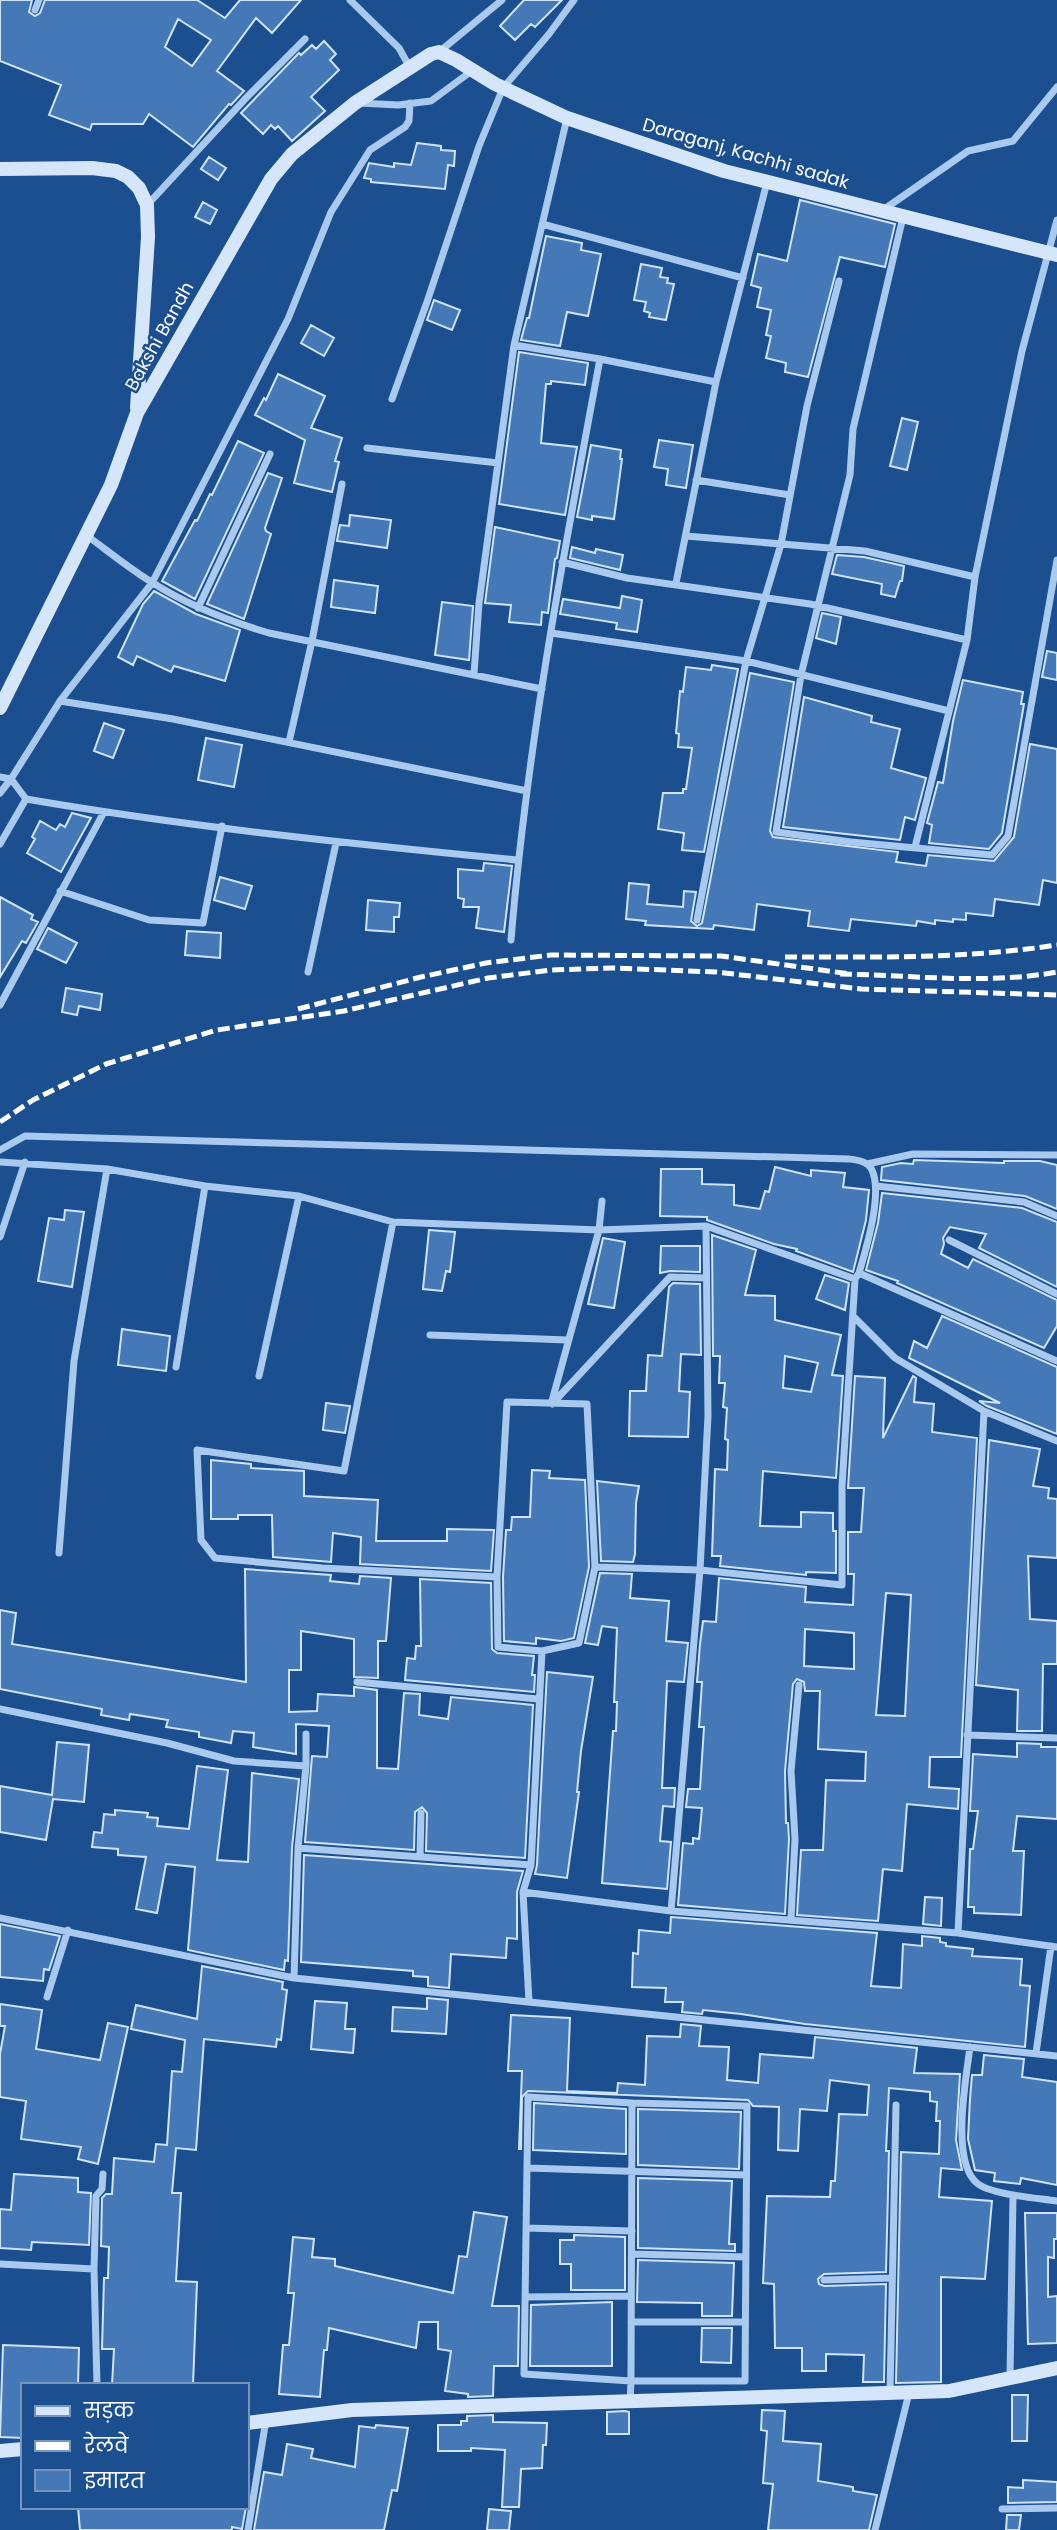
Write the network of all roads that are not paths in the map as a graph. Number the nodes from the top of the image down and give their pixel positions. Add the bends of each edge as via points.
1 (38, 0) edge
2 (350, 0) edge
3 (502, 0) edge
4 (574, 0) edge
5 (35, 10) dead end
6 (304, 39) dead end
7 (439, 52) junction
8 (410, 66) junction
9 (473, 70) junction
10 (503, 88) junction
11 (1057, 88) edge
12 (355, 103) junction
13 (410, 103) junction
14 (567, 118) junction
15 (0, 169) edge
16 (767, 182) junction
17 (147, 205) junction
18 (882, 210) junction
19 (903, 216) junction
20 (1057, 220) edge
21 (541, 225) junction
22 (1052, 254) edge
23 (743, 278) junction
24 (839, 281) dead end
25 (514, 345) junction
26 (600, 359) junction
27 (716, 382) junction
28 (392, 399) dead end
29 (137, 413) junction
30 (367, 448) dead end
31 (270, 454) dead end
32 (498, 463) junction
33 (696, 481) junction
34 (342, 484) dead end
35 (790, 495) junction
36 (86, 535) junction
37 (686, 536) junction
38 (781, 544) junction
39 (833, 547) junction
40 (1057, 561) edge
41 (562, 562) junction
42 (975, 577) junction
43 (152, 583) junction
44 (676, 583) junction
45 (765, 598) junction
46 (820, 606) junction
47 (198, 608) junction
48 (551, 633) junction
49 (967, 640) junction
50 (312, 641) junction
51 (746, 661) junction
52 (474, 674) junction
53 (801, 675) junction
54 (542, 690) junction
55 (60, 701) junction
56 (0, 708) edge
57 (949, 711) junction
58 (289, 742) junction
59 (0, 776) edge
60 (11, 779) junction
61 (527, 790) junction
62 (0, 793) edge
63 (26, 799) junction
64 (104, 812) junction
65 (222, 827) junction
66 (336, 843) junction
67 (0, 844) edge
68 (915, 847) junction
69 (517, 860) junction
70 (60, 891) junction
71 (697, 920) dead end
72 (511, 940) dead end
73 (308, 972) dead end
74 (0, 1005) edge
75 (0, 1150) edge
76 (1057, 1155) edge
77 (0, 1161) edge
78 (25, 1162) junction
79 (867, 1164) junction
80 (107, 1169) junction
81 (205, 1186) junction
82 (876, 1186) junction
83 (299, 1196) junction
84 (601, 1202) dead end
85 (1057, 1216) edge
86 (393, 1222) junction
87 (706, 1226) junction
88 (599, 1230) junction
89 (0, 1237) edge
90 (949, 1240) dead end
91 (857, 1276) junction
92 (706, 1278) junction
93 (1057, 1294) edge
94 (853, 1317) junction
95 (429, 1335) dead end
96 (567, 1340) junction
97 (1057, 1361) edge
98 (176, 1367) dead end
99 (259, 1376) dead end
100 (552, 1404) junction
101 (984, 1411) junction
102 (1057, 1441) edge
103 (59, 1553) dead end
104 (595, 1567) junction
105 (700, 1570) junction
106 (497, 1577) junction
107 (542, 1651) junction
108 (357, 1682) dead end
109 (799, 1685) dead end
110 (538, 1699) junction
111 (0, 1710) edge
112 (306, 1734) dead end
113 (967, 1735) junction
114 (1057, 1738) edge
115 (306, 1766) junction
116 (421, 1813) dead end
117 (298, 1847) junction
118 (420, 1856) junction
119 (530, 1865) junction
120 (523, 1892) junction
121 (671, 1911) junction
122 (0, 1917) edge
123 (791, 1919) junction
124 (68, 1930) junction
125 (958, 1933) junction
126 (1054, 1946) edge
127 (294, 1978) junction
128 (47, 1997) dead end
129 (528, 2002) junction
130 (970, 2048) junction
131 (1037, 2053) junction
132 (1057, 2056) edge
133 (632, 2103) junction
134 (896, 2105) dead end
135 (527, 2168) junction
136 (632, 2173) junction
137 (103, 2174) dead end
138 (746, 2175) junction
139 (1013, 2195) junction
140 (1057, 2201) edge
141 (526, 2228) junction
142 (632, 2231) junction
143 (632, 2254) junction
144 (746, 2257) junction
145 (0, 2264) edge
146 (94, 2269) junction
147 (892, 2277) junction
148 (824, 2280) dead end
149 (631, 2296) junction
150 (525, 2297) junction
151 (631, 2322) junction
152 (745, 2322) junction
153 (1057, 2368) edge
154 (1010, 2378) junction
155 (631, 2381) junction
156 (97, 2383) edge
157 (890, 2393) junction
158 (909, 2393) junction
159 (630, 2401) junction
160 (266, 2420) junction
161 (248, 2423) edge
162 (21, 2449) edge
163 (0, 2451) edge
164 (1057, 2508) edge
165 (1002, 2509) dead end
166 (248, 2530) edge
167 (875, 2530) edge

1 - 5 street
2 - 8 street via 399,48
3 - 7 street
4 - 10 street
6 - 17 street
7 - 8 street, Bakshi Bandh
7 - 9 street, Daraganj, Kachhi sadak
8 - 12 street, Bakshi Bandh
9 - 10 street, Daraganj, Kachhi sadak
9 - 13 street via 431,101
10 - 14 street, Daraganj, Kachhi sadak
10 - 28 street
11 - 18 street via 1013,141 968,151
12 - 13 street
12 - 29 street, Bakshi Bandh via 292,154 271,179
13 - 43 street via 405,127 370,150 331,212 288,319
14 - 16 street, Daraganj, Kachhi sadak
14 - 21 street
15 - 17 street via 116,171 139,188
16 - 18 street, Daraganj, Kachhi sadak
16 - 23 street
17 - 29 street
18 - 19 street, Daraganj, Kachhi sadak
19 - 22 street, Daraganj, Kachhi sadak
19 - 39 street via 867,362 852,436 850,475
20 - 22 street
21 - 23 street
21 - 25 street
22 - 42 street via 1022,351
23 - 27 street
24 - 35 street
25 - 26 street
25 - 32 street
26 - 27 street
26 - 41 street
27 - 33 street
29 - 36 street, Bakshi Bandh via 111,485
30 - 32 street
31 - 47 street
32 - 52 street
33 - 35 street
33 - 37 street
34 - 50 street
35 - 38 street
36 - 43 street
36 - 56 street, Bakshi Bandh
37 - 38 street
37 - 44 street
38 - 39 street
38 - 45 street
39 - 42 street
39 - 46 street
40 - 68 street via 1008,836 992,855
41 - 44 street via 617,576
41 - 48 street
42 - 49 street
43 - 47 street
43 - 55 street
44 - 45 street
45 - 46 street
45 - 51 street
46 - 49 street
46 - 53 street
47 - 50 street via 269,633
48 - 51 street
48 - 54 street
49 - 57 street
50 - 52 street
50 - 58 street
51 - 53 street
51 - 71 street
52 - 54 street
53 - 57 street
53 - 68 street via 776,832
54 - 61 street
55 - 58 street
55 - 60 street
57 - 68 street
58 - 61 street
59 - 60 street
60 - 62 street
60 - 63 street
61 - 69 street
63 - 64 street
63 - 67 street
64 - 65 street
64 - 70 street
65 - 66 street
65 - 70 street via 203,923 149,920
66 - 69 street
66 - 73 street
69 - 72 street
70 - 74 street
75 - 79 street via 25,1136 556,1149 849,1159
76 - 79 street via 913,1154
77 - 78 street
78 - 80 street
78 - 89 street
79 - 82 street
80 - 81 street
80 - 103 street via 74,1361
81 - 83 street
81 - 98 street
82 - 85 street via 988,1196 1024,1202
82 - 91 street via 872,1229
83 - 86 street
83 - 99 street
84 - 88 street
86 - 88 street
86 - 106 street via 344,1471 197,1450 201,1540 215,1558
87 - 88 street
87 - 91 street
87 - 92 street
88 - 96 street
90 - 93 street
91 - 94 street
91 - 97 street
92 - 100 street via 670,1277
92 - 105 street via 708,1416
94 - 101 street via 895,1358
94 - 105 street via 842,1486 842,1585
95 - 96 street
96 - 100 street
100 - 104 street via 587,1404
100 - 106 street via 507,1402
101 - 102 street
101 - 113 street
104 - 105 street
104 - 107 street via 579,1643
105 - 121 street
106 - 107 street via 499,1647
107 - 110 street
108 - 110 street
109 - 123 street via 791,1771 795,1839
110 - 119 street
111 - 115 street via 167,1742 234,1761
112 - 115 street
113 - 114 street
113 - 125 street
115 - 117 street
116 - 118 street
117 - 118 street
117 - 127 street
118 - 119 street
119 - 120 street
120 - 121 street
120 - 129 street
121 - 123 street
122 - 124 street
123 - 125 street
124 - 127 street
124 - 128 street
125 - 126 street
126 - 131 street
127 - 129 street
129 - 130 street
130 - 131 street
130 - 139 street via 962,2121 966,2171 979,2185
131 - 132 street
133 - 135 street via 528,2097
133 - 136 street
133 - 138 street via 747,2106
134 - 147 street
135 - 136 street
135 - 141 street
136 - 138 street
136 - 142 street
137 - 146 street via 102,2189 96,2196
138 - 144 street
139 - 140 street
139 - 154 street
141 - 142 street
141 - 150 street
142 - 143 street
143 - 144 street
143 - 149 street
144 - 152 street
145 - 146 street
146 - 156 street
147 - 148 street
147 - 157 street
149 - 150 street
149 - 151 street
150 - 155 street via 524,2374
151 - 152 street
151 - 155 street
152 - 155 street via 745,2381
153 - 154 street
154 - 158 street via 949,2391
155 - 159 street
157 - 158 street
157 - 159 street
158 - 167 street
159 - 160 street via 352,2410
160 - 161 street
160 - 166 street
162 - 163 street
164 - 165 street

